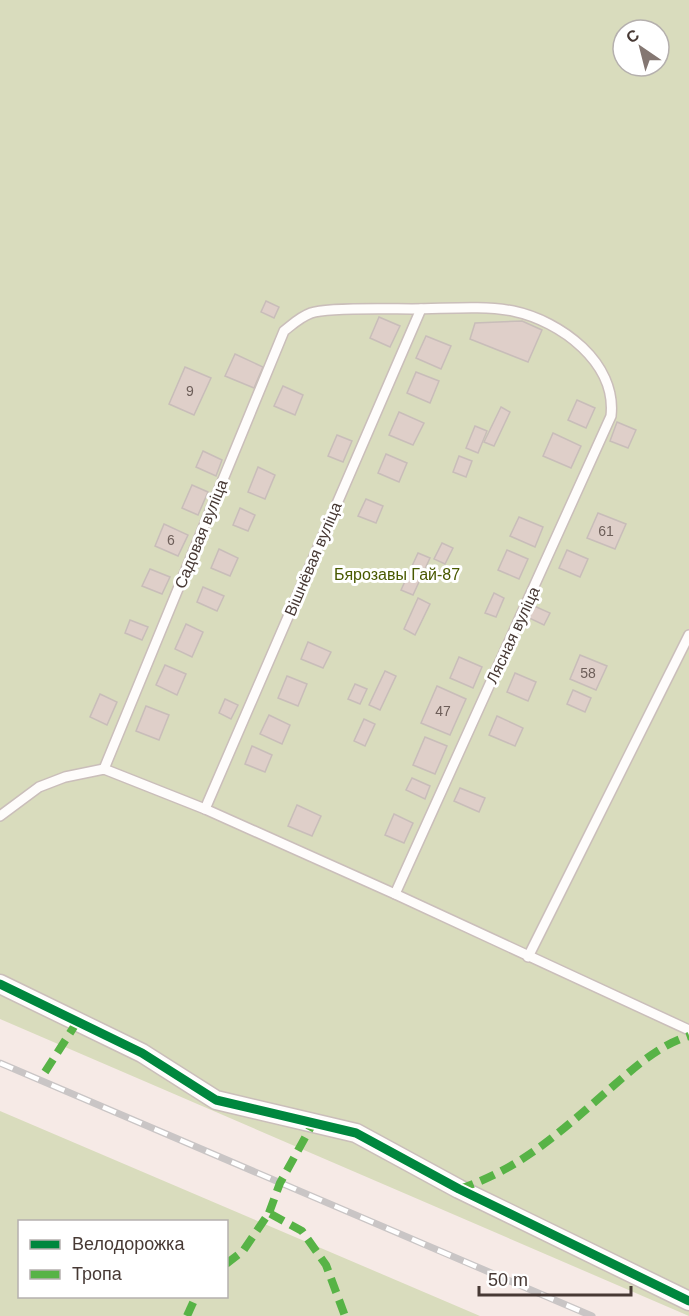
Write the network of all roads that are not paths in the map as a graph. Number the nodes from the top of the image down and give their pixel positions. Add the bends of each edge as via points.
1 (421, 309) junction
2 (689, 635) edge
3 (104, 769) junction
4 (205, 809) junction
5 (0, 816) edge
6 (395, 894) junction
7 (528, 957) junction
8 (0, 984) edge
9 (689, 1030) edge
10 (689, 1301) edge

1 - 3 lane, Садовая вуліца via 313,312 284,331
1 - 4 lane, Вішнёвая вуліца
1 - 6 lane, Лясная вуліца via 498,309 533,318 570,338 592,359 610,386 613,401 606,432
2 - 7 lane
3 - 4 lane
3 - 5 lane via 39,787
4 - 6 lane
6 - 7 lane
7 - 9 lane
8 - 10 street via 142,1053 216,1100 356,1133 459,1189

